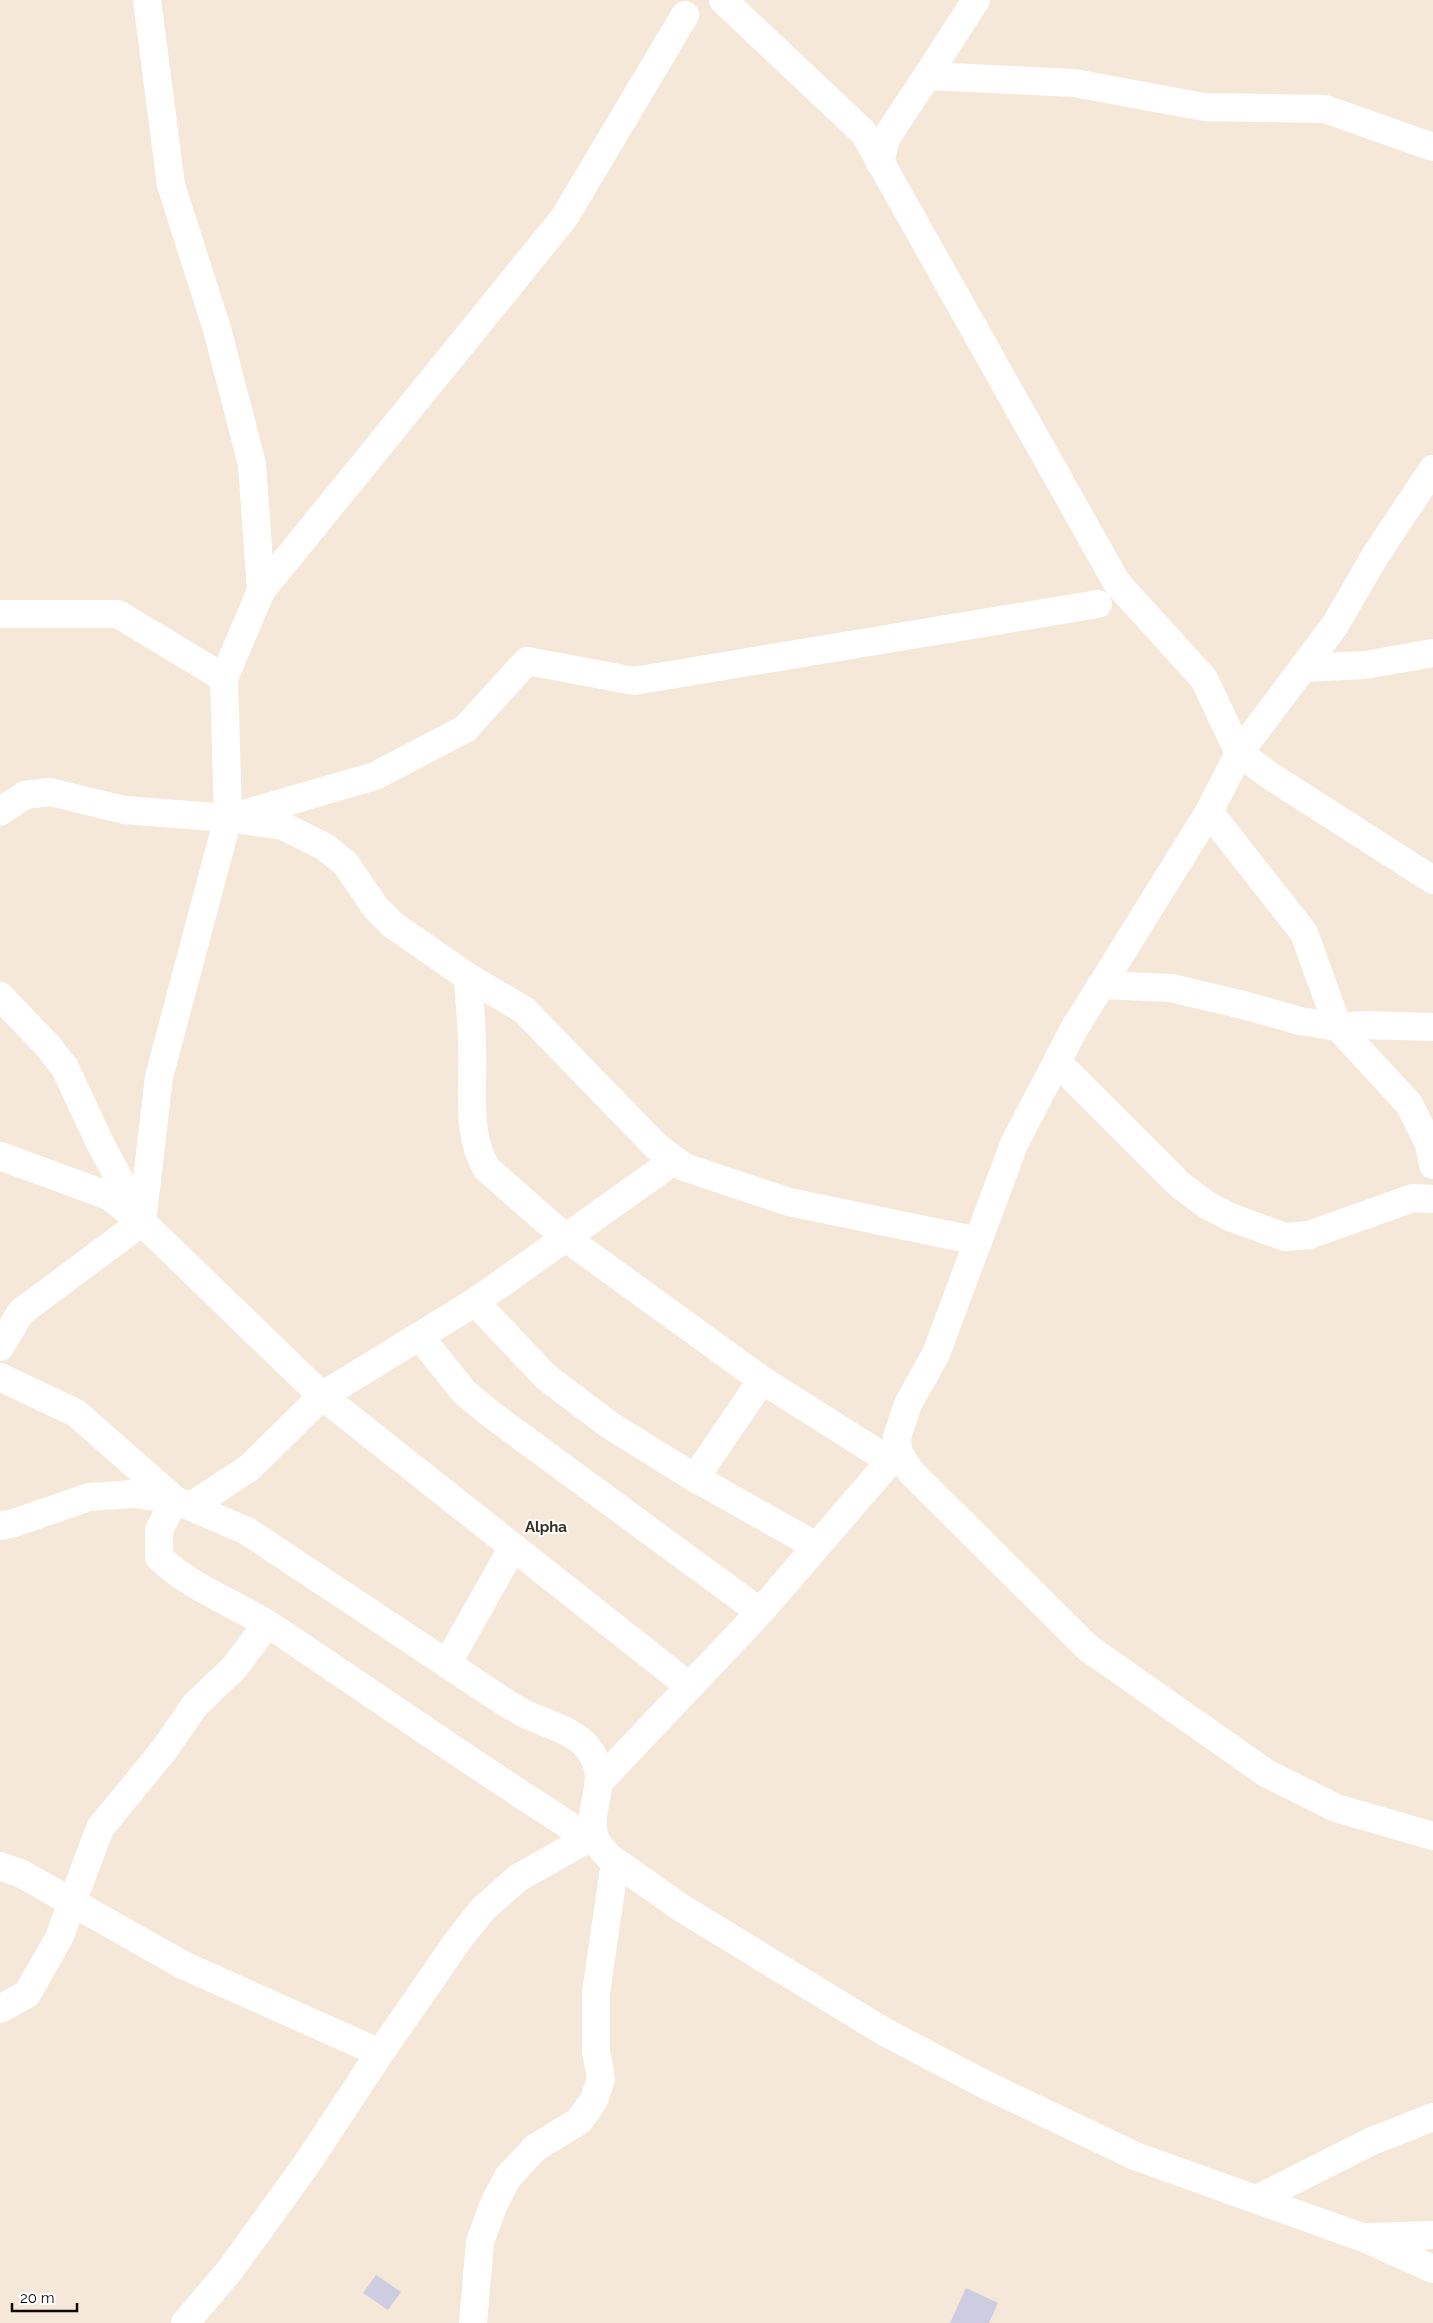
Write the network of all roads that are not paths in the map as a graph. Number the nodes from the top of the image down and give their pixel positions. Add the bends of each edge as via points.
1 (147, 0) edge
2 (723, 0) edge
3 (976, 0) edge
4 (685, 15) dead end
5 (927, 76) junction
6 (1433, 148) edge
7 (880, 163) junction
8 (1433, 469) edge
9 (261, 591) junction
10 (1098, 604) dead end
11 (0, 614) edge
12 (1433, 653) edge
13 (1303, 668) junction
14 (224, 678) junction
15 (1239, 753) junction
16 (0, 812) edge
17 (1209, 812) junction
18 (228, 818) junction
19 (1433, 880) edge
20 (468, 977) junction
21 (1101, 985) junction
22 (0, 996) edge
23 (1338, 1027) junction
24 (1433, 1027) edge
25 (1057, 1062) junction
26 (0, 1156) edge
27 (675, 1160) junction
28 (1433, 1165) edge
29 (1433, 1199) edge
30 (142, 1222) junction
31 (566, 1238) junction
32 (978, 1241) junction
33 (475, 1302) junction
34 (420, 1337) junction
35 (0, 1347) edge
36 (0, 1377) edge
37 (762, 1380) junction
38 (322, 1396) junction
39 (894, 1456) junction
40 (695, 1478) junction
41 (183, 1503) junction
42 (0, 1526) edge
43 (816, 1546) junction
44 (514, 1548) junction
45 (760, 1612) junction
46 (258, 1636) dead end
47 (447, 1664) junction
48 (689, 1686) junction
49 (601, 1780) junction
50 (1433, 1836) edge
51 (592, 1837) junction
52 (615, 1862) junction
53 (0, 1866) edge
54 (71, 1902) junction
55 (0, 2010) edge
56 (380, 2053) junction
57 (1433, 2117) edge
58 (1257, 2199) junction
59 (1433, 2235) edge
60 (1364, 2238) junction
61 (1433, 2269) edge
62 (185, 2323) edge
63 (473, 2323) edge

1 - 9 street via 171,185 217,329 252,464
2 - 7 street via 864,133
3 - 5 street
4 - 9 street via 564,218
5 - 6 street via 1074,83 1204,107 1325,109
5 - 7 street via 886,138
7 - 15 street via 1117,583 1204,679
8 - 13 street via 1375,556 1335,625
9 - 14 street
10 - 18 street via 634,681 528,661 466,729 375,776
11 - 14 street via 118,614
12 - 13 street via 1365,665
13 - 15 street
14 - 18 street
15 - 17 street
15 - 19 street
16 - 18 street via 25,795 50,792 124,810
17 - 21 street
17 - 23 street via 1304,934
18 - 20 street via 283,826 325,847 345,863 376,908 393,925
18 - 30 street via 159,1077
20 - 27 street via 524,1010 656,1146
20 - 31 street via 474,1137 478,1155 487,1169
21 - 23 street via 1171,988 1300,1021
21 - 25 street
22 - 30 street via 65,1068
23 - 24 street via 1364,1024
23 - 28 street via 1409,1104 1429,1144
25 - 29 street via 1180,1186 1230,1217 1285,1237 1309,1235 1413,1198
25 - 32 street via 1014,1144
26 - 30 street via 109,1196
27 - 31 street
27 - 32 street via 719,1180 789,1202
30 - 35 street via 21,1312
30 - 38 street
31 - 33 street
31 - 37 street
32 - 39 street via 936,1354 908,1404
33 - 34 street
33 - 40 street via 546,1376 611,1426
34 - 38 street
34 - 45 street via 464,1393
36 - 41 street via 76,1413
37 - 39 street
37 - 40 street
38 - 41 street via 249,1468
38 - 44 street
39 - 43 street
39 - 50 street via 1088,1648 1266,1773 1336,1808
40 - 43 street
41 - 42 street via 134,1494 89,1497
41 - 47 street via 247,1531
41 - 51 street via 159,1530 159,1557 173,1572 247,1610 525,1798
43 - 45 street
44 - 47 street
44 - 48 street
45 - 48 street
46 - 54 street via 234,1668 195,1705 164,1750 100,1828
47 - 49 street via 523,1712 587,1746
48 - 49 street
49 - 51 street via 594,1805
51 - 52 street
51 - 56 street via 518,1878 483,1909
52 - 58 street via 680,1907 883,2032 1135,2156
52 - 63 street via 596,1993 596,2051 600,2079 594,2100 579,2121 535,2148 508,2177 492,2206 480,2242
53 - 54 street via 22,1874
54 - 55 street via 60,1938 27,1994
54 - 56 street via 183,1965
56 - 62 street via 306,2165 230,2270
57 - 58 street via 1372,2141
58 - 60 street
59 - 60 street
60 - 61 street

